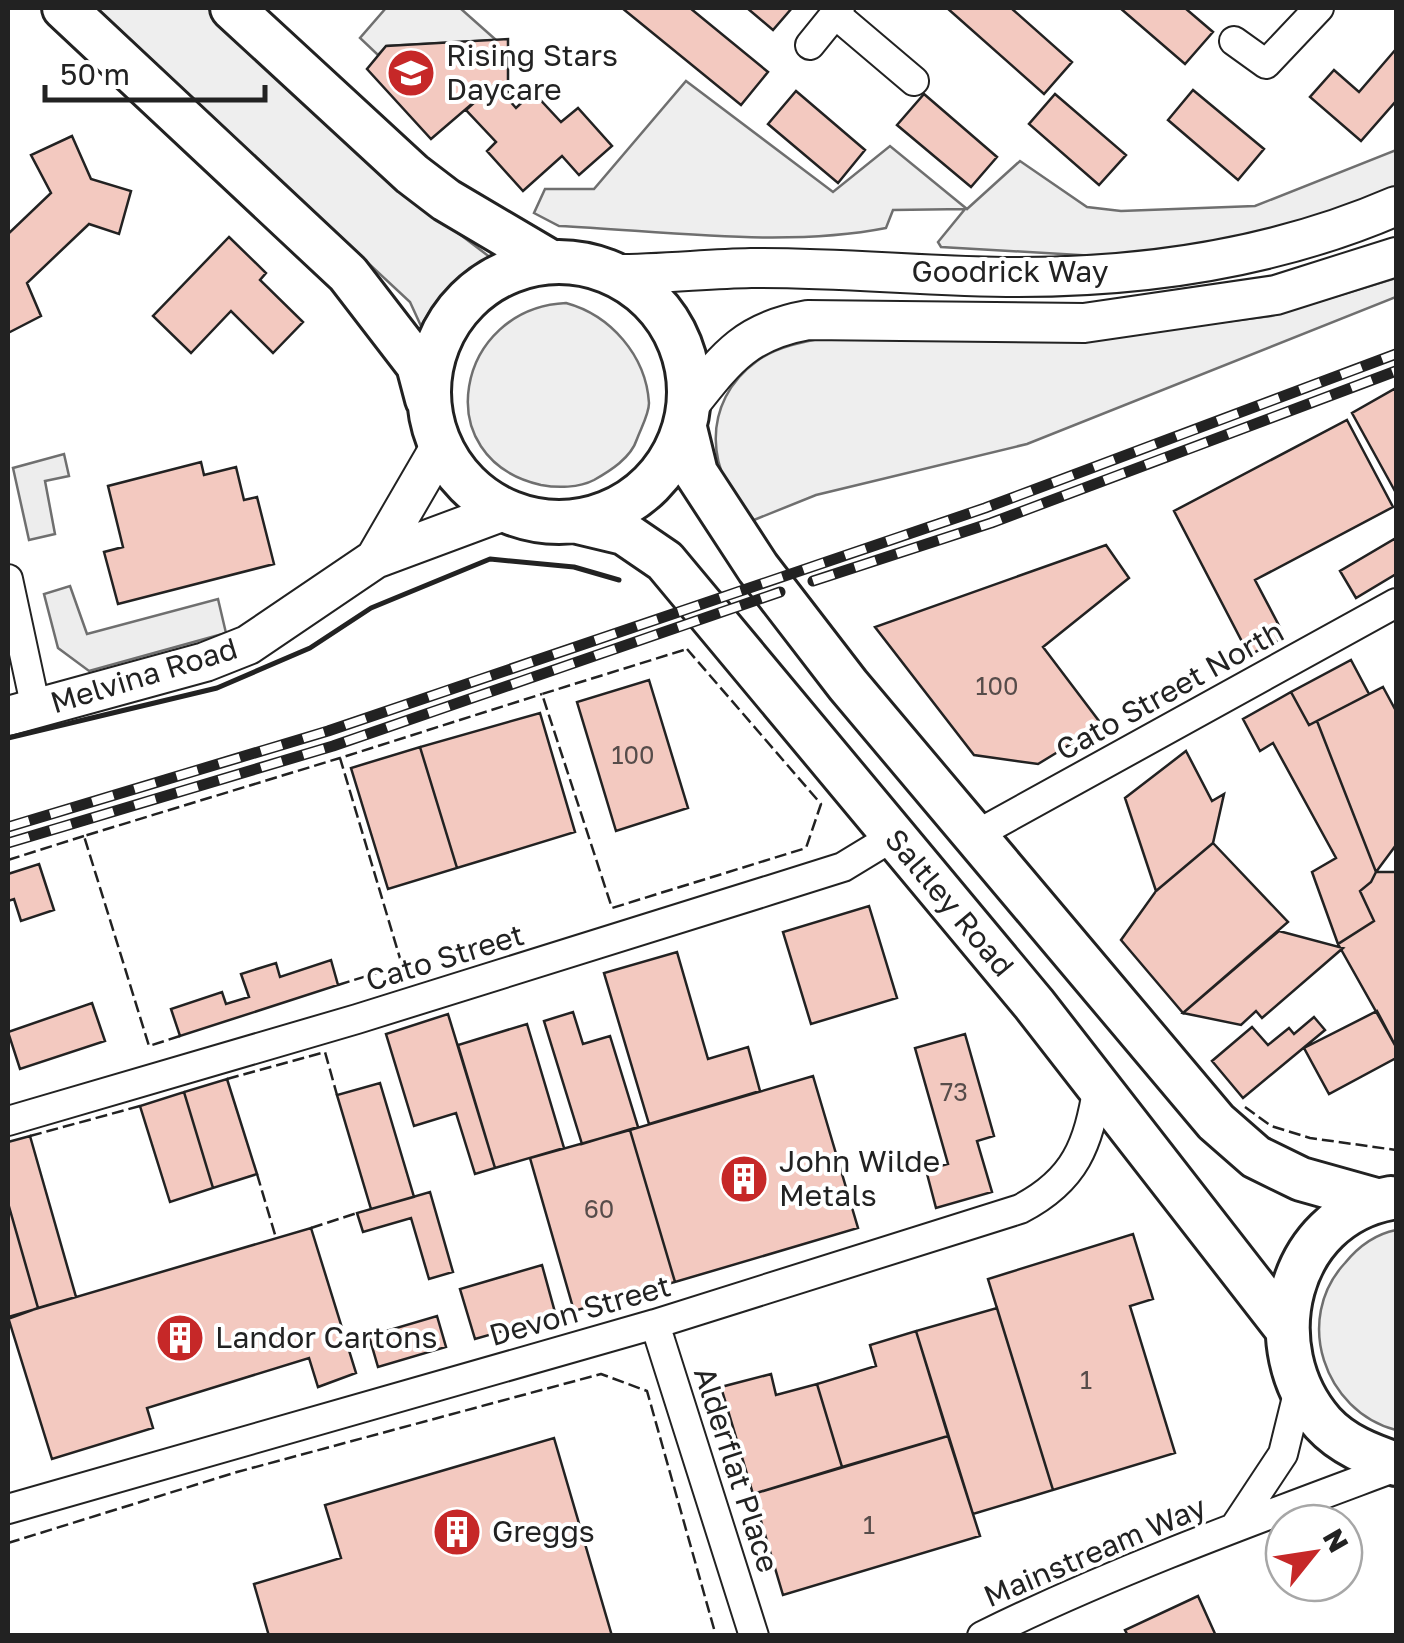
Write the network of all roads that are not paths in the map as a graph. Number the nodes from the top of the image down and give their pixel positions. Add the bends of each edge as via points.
1 (64, 8) edge
2 (232, 8) edge
3 (1320, 8) edge
4 (838, 11) edge
5 (1234, 41) dead end
6 (810, 46) dead end
7 (914, 81) dead end
8 (1396, 206) edge
9 (1396, 258) edge
10 (550, 262) junction
11 (615, 274) junction
12 (429, 404) junction
13 (687, 416) junction
14 (440, 446) junction
15 (504, 511) junction
16 (578, 522) junction
17 (374, 559) junction
18 (8, 579) edge
19 (1396, 603) edge
20 (22, 712) edge
21 (894, 836) junction
22 (974, 836) junction
23 (1098, 1086) junction
24 (8, 1120) edge
25 (1386, 1199) edge
26 (656, 1324) junction
27 (1286, 1328) junction
28 (1299, 1389) junction
29 (1396, 1466) edge
30 (8, 1510) edge
31 (1234, 1528) junction
32 (754, 1636) edge
33 (982, 1636) edge

1 - 12 main road via 348,274 418,365
2 - 10 main road via 412,174
3 - 5 street via 1266,64
4 - 6 street
4 - 7 street
8 - 11 main road, Goodrick Way via 1241,256 1142,270 1018,277 750,268
9 - 13 main road, Goodrick Way via 1276,295 1084,323 899,319 782,325 751,337 710,379
10 - 11 main road
10 - 12 main road via 510,271 474,292 447,324 432,362
11 - 13 main road via 648,296 672,328 687,365
12 - 14 main road
13 - 16 main road via 670,462 646,491
13 - 22 main road, Saltley Road via 696,473 758,568
14 - 15 main road via 456,473
14 - 17 main road, Melvina Road
15 - 16 main road via 540,522
15 - 17 main road, Melvina Road
16 - 21 main road, Saltley Road via 624,534 665,562
17 - 20 main road, Melvina Road via 248,644
18 - 20 street
19 - 22 street, Cato Street North
21 - 23 main road, Saltley Road
21 - 24 street, Cato Street via 843,867
22 - 25 main road, Saltley Road via 1178,1078 1256,1157 1301,1178
23 - 26 street, Devon Street via 1086,1140 1070,1172 1046,1196
23 - 27 main road, Saltley Road
25 - 27 main road via 1340,1220 1311,1250 1292,1287
26 - 30 street, Devon Street
26 - 32 street, Alderflat Place
27 - 28 main road
28 - 29 main road via 1325,1425 1360,1452
28 - 31 street, Mainstream Way via 1283,1454
29 - 31 street, Mainstream Way
31 - 33 street, Mainstream Way

